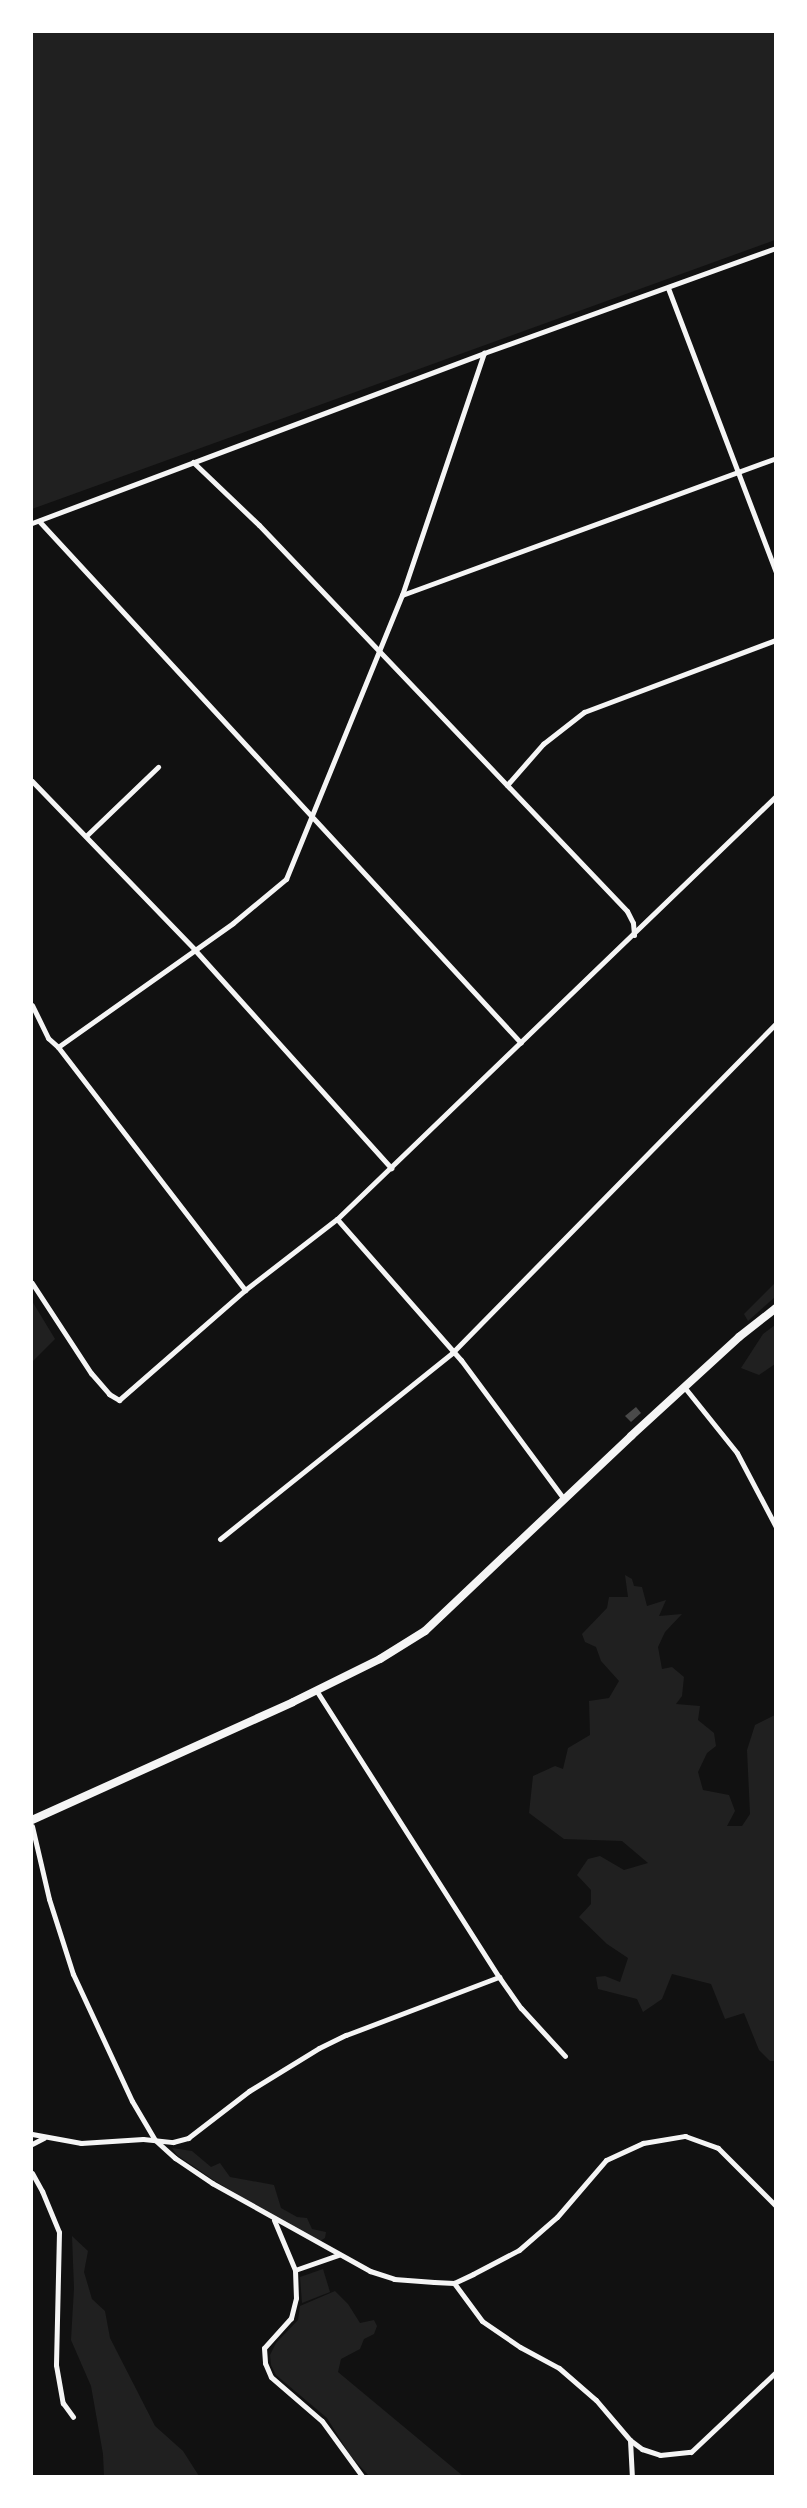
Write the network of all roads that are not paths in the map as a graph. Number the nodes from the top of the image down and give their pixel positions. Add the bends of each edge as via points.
1 (776, 248) edge
2 (668, 288) junction
3 (484, 353) junction
4 (776, 458) edge
5 (193, 462) junction
6 (738, 473) junction
7 (39, 521) junction
8 (32, 523) edge
9 (776, 573) edge
10 (402, 595) junction
11 (776, 640) edge
12 (378, 653) junction
13 (158, 767) dead end
14 (32, 781) edge
15 (507, 785) junction
16 (776, 796) edge
17 (312, 814) junction
18 (86, 836) junction
19 (634, 935) junction
20 (194, 950) junction
21 (32, 1005) edge
22 (776, 1023) edge
23 (521, 1043) junction
24 (58, 1047) junction
25 (392, 1168) junction
26 (337, 1219) junction
27 (32, 1283) edge
28 (245, 1290) junction
29 (776, 1308) edge
30 (452, 1353) junction
31 (685, 1388) junction
32 (564, 1499) junction
33 (776, 1527) edge
34 (220, 1539) dead end
35 (316, 1690) junction
36 (32, 1820) edge
37 (32, 1826) edge
38 (499, 1977) junction
39 (566, 2056) dead end
40 (32, 2134) edge
41 (44, 2138) junction
42 (155, 2140) junction
43 (32, 2144) edge
44 (32, 2173) edge
45 (776, 2206) edge
46 (273, 2220) junction
47 (338, 2254) junction
48 (295, 2270) junction
49 (454, 2283) junction
50 (776, 2372) edge
51 (73, 2418) dead end
52 (630, 2440) junction
53 (362, 2476) edge
54 (632, 2476) edge

1 - 2 street
2 - 3 street
2 - 6 street
3 - 5 street
3 - 10 street
4 - 6 street
5 - 7 street
5 - 12 street via 259,525
6 - 9 street
6 - 10 street
7 - 8 street
7 - 17 street
10 - 12 street
11 - 15 street via 584,712 543,744
12 - 15 street
12 - 17 street
13 - 18 street
14 - 18 street
15 - 19 street via 627,910
16 - 19 street
17 - 20 street via 286,879
17 - 23 street
18 - 20 street
19 - 23 street
20 - 24 street
20 - 25 street
21 - 24 street via 48,1038
22 - 30 street
23 - 25 street
24 - 28 street
25 - 26 street
26 - 28 street
26 - 30 street
27 - 28 street via 91,1373 109,1395 119,1400
29 - 31 main road
30 - 32 street
30 - 34 street
31 - 32 main road
31 - 33 street via 737,1453
32 - 35 main road via 425,1631 380,1659
35 - 36 main road
35 - 38 street
37 - 42 street via 49,1899 73,1974 132,2101
38 - 39 street via 520,2008
38 - 42 street via 346,2035 249,2091 188,2138 173,2142
40 - 41 street
41 - 42 street via 81,2144
41 - 43 street
42 - 46 street via 193,2171
44 - 51 street via 59,2232 56,2365 63,2403
45 - 49 street via 718,2148 686,2136 642,2143 606,2160 557,2217 519,2250
46 - 47 street
46 - 48 street
47 - 48 street
47 - 49 street via 394,2279
48 - 53 street via 296,2298 291,2318 264,2348 265,2363 271,2377 322,2421
49 - 52 street via 482,2321 559,2368 596,2400
50 - 52 street via 691,2452 660,2455
52 - 54 street

